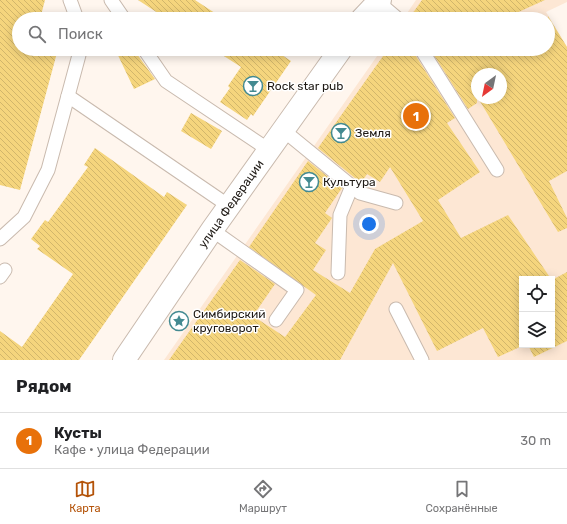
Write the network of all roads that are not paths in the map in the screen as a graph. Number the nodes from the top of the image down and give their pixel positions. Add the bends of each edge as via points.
1 (70, 0) edge
2 (111, 0) edge
3 (379, 1) edge
4 (74, 12) edge
5 (119, 12) edge
6 (369, 12) edge
7 (391, 12) edge
8 (78, 56) edge
9 (149, 56) edge
10 (336, 56) edge
11 (425, 56) edge
12 (68, 96) junction
13 (283, 130) junction
14 (269, 150) junction
15 (498, 170) dead end
16 (352, 186) junction
17 (396, 203) dead end
18 (229, 206) junction
19 (212, 230) junction
20 (0, 239) edge
21 (338, 273) dead end
22 (396, 308) dead end
23 (276, 320) dead end
24 (124, 360) edge
25 (422, 360) edge

1 - 4 lane
2 - 5 lane
3 - 6 street
3 - 7 lane
8 - 12 lane
9 - 14 lane via 166,81
10 - 13 street, улица Федерации
11 - 15 lane
12 - 18 lane
12 - 20 lane via 48,170 24,217
13 - 14 street, улица Федерации
13 - 16 lane
14 - 18 street, улица Федерации
16 - 17 lane via 360,193
16 - 21 lane via 340,215
18 - 19 street, улица Федерации
19 - 23 lane via 297,290
19 - 24 street, улица Федерации
22 - 25 lane

